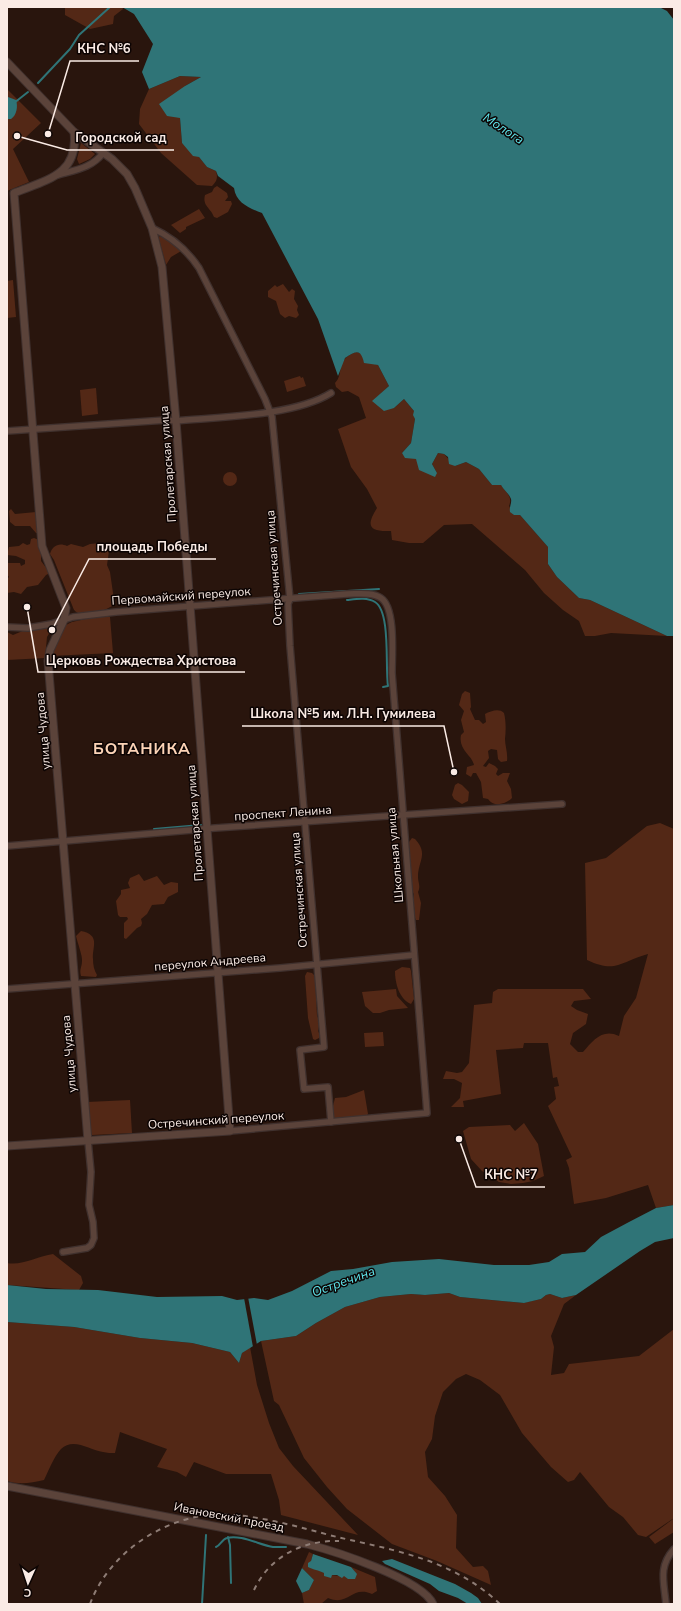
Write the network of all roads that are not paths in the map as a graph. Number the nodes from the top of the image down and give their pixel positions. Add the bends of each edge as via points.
1 (7, 62) edge
2 (74, 132) junction
3 (103, 153) junction
4 (58, 175) junction
5 (14, 193) junction
6 (7, 196) edge
7 (152, 228) junction
8 (331, 393) dead end
9 (270, 412) junction
10 (176, 421) junction
11 (32, 429) junction
12 (7, 431) edge
13 (381, 598) joint
14 (290, 599) junction
15 (189, 606) junction
16 (64, 620) junction
17 (7, 627) edge
18 (562, 804) dead end
19 (403, 814) junction
20 (305, 822) junction
21 (207, 829) junction
22 (63, 841) junction
23 (7, 846) edge
24 (414, 955) junction
25 (317, 965) junction
26 (218, 973) junction
27 (74, 984) junction
28 (7, 990) edge
29 (427, 1113) joint
30 (331, 1122) junction
31 (230, 1131) junction
32 (88, 1141) junction
33 (7, 1146) edge
34 (64, 1252) dead end
35 (7, 1486) edge
36 (674, 1549) edge
37 (433, 1604) edge
38 (666, 1604) edge

1 - 2 street
2 - 3 street
2 - 4 street via 72,158
3 - 4 street via 89,166
3 - 7 street via 127,174
4 - 5 street
5 - 6 street
5 - 11 street, улица Чудова
7 - 9 street, Остречинская улица via 163,233 190,255 199,268
7 - 10 street, Пролетарская улица via 164,285
8 - 9 street via 320,401
9 - 10 street
9 - 14 street, Остречинская улица
10 - 11 street
10 - 15 street, Пролетарская улица
11 - 12 street
11 - 16 street, улица Чудова via 42,546 64,602
13 - 14 street, Первомайский переулок via 370,594 347,594
13 - 19 street, Школьная улица via 389,609 390,617
14 - 15 street, Первомайский переулок
14 - 20 street, Остречинская улица via 290,646
15 - 16 street, Первомайский переулок via 116,612
15 - 21 street, Пролетарская улица
16 - 17 street, Первомайский переулок via 28,628
16 - 22 street, улица Чудова via 50,650 48,661
18 - 19 street, проспект Ленина
19 - 20 street, проспект Ленина
19 - 24 street, Школьная улица
20 - 21 street, проспект Ленина
20 - 25 street, Остречинская улица
21 - 22 street, проспект Ленина
21 - 26 street, Пролетарская улица
22 - 23 street, проспект Ленина
22 - 27 street, улица Чудова
24 - 25 street, переулок Андреева
24 - 29 street, Школьная улица
25 - 26 street, переулок Андреева
25 - 30 street, Остречинская улица via 324,1047 300,1050 304,1089 328,1087
26 - 27 street, переулок Андреева
26 - 31 street, Пролетарская улица
27 - 28 street, переулок Андреева
27 - 32 street, улица Чудова
29 - 30 street, Остречинский переулок
30 - 31 street, Остречинский переулок
31 - 32 street, Остречинский переулок
32 - 33 street, Остречинский переулок
32 - 34 street, улица Чудова via 91,1172 89,1205 94,1238 87,1248
35 - 37 street, Ивановский проезд via 329,1550 403,1581 423,1592
36 - 38 street via 663,1568

